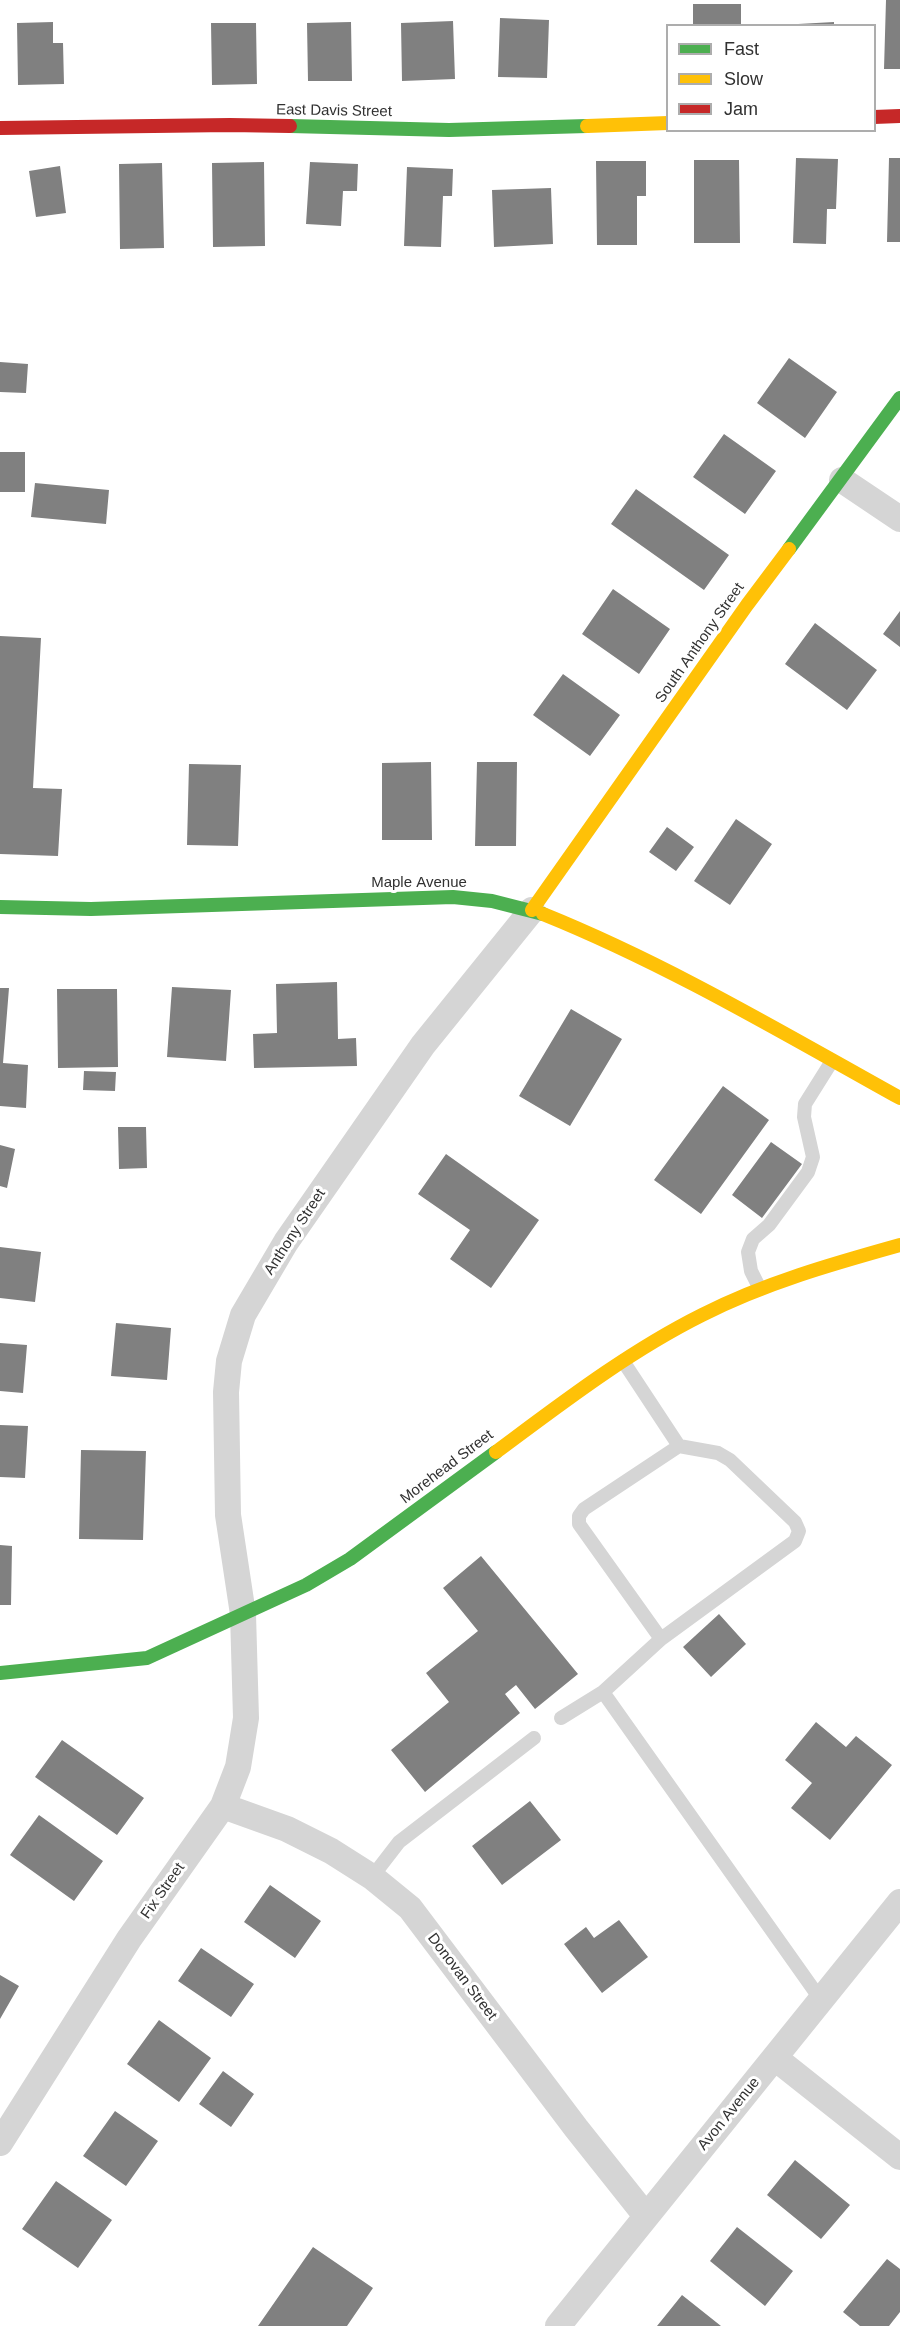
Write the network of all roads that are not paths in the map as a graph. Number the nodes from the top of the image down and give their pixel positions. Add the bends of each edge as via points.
1 (900, 116) edge
2 (876, 117) edge
3 (666, 123) edge
4 (0, 128) edge
5 (900, 398) edge
6 (842, 480) junction
7 (900, 519) edge
8 (0, 907) edge
9 (532, 910) junction
10 (832, 1061) junction
11 (900, 1098) edge
12 (900, 1245) edge
13 (760, 1289) junction
14 (623, 1361) junction
15 (679, 1446) junction
16 (243, 1614) junction
17 (661, 1639) junction
18 (0, 1673) edge
19 (603, 1692) junction
20 (561, 1718) dead end
21 (534, 1738) dead end
22 (223, 1806) junction
23 (372, 1877) junction
24 (900, 1902) edge
25 (820, 2000) junction
26 (775, 2058) junction
27 (0, 2143) edge
28 (900, 2157) edge
29 (646, 2216) junction
30 (558, 2326) edge

1 - 2 street
3 - 4 street, East Davis Street via 449,130 230,125
5 - 6 street, South Anthony Street
6 - 7 street
6 - 9 street, South Anthony Street via 747,605
8 - 9 street, Maple Avenue via 91,909 453,897
9 - 10 street, Maple Avenue via 705,990
9 - 16 street, Anthony Street via 423,1046 286,1242 243,1315 229,1361 226,1392 228,1515
10 - 11 street, Maple Avenue
10 - 13 lane via 805,1104 813,1158 808,1172 769,1225 753,1239 748,1252
12 - 13 street, Morehead Street via 810,1270
13 - 14 street, Morehead Street via 701,1315
14 - 15 lane
14 - 16 street, Morehead Street via 350,1559 306,1585
15 - 17 lane via 579,1516 579,1524
15 - 17 lane via 718,1453 730,1460 795,1522 799,1531 795,1541
16 - 18 street, Morehead Street via 147,1658
16 - 22 street, Fix Street via 246,1718 238,1767
17 - 19 lane
19 - 20 lane
19 - 25 lane
21 - 23 lane via 399,1842
22 - 23 street, Donovan Street via 287,1829
22 - 27 street, Fix Street via 129,1939
23 - 29 street, Donovan Street via 410,1908
24 - 25 street, Avon Avenue
25 - 26 street, Avon Avenue
26 - 28 street
26 - 29 street, Avon Avenue
29 - 30 street, Avon Avenue

